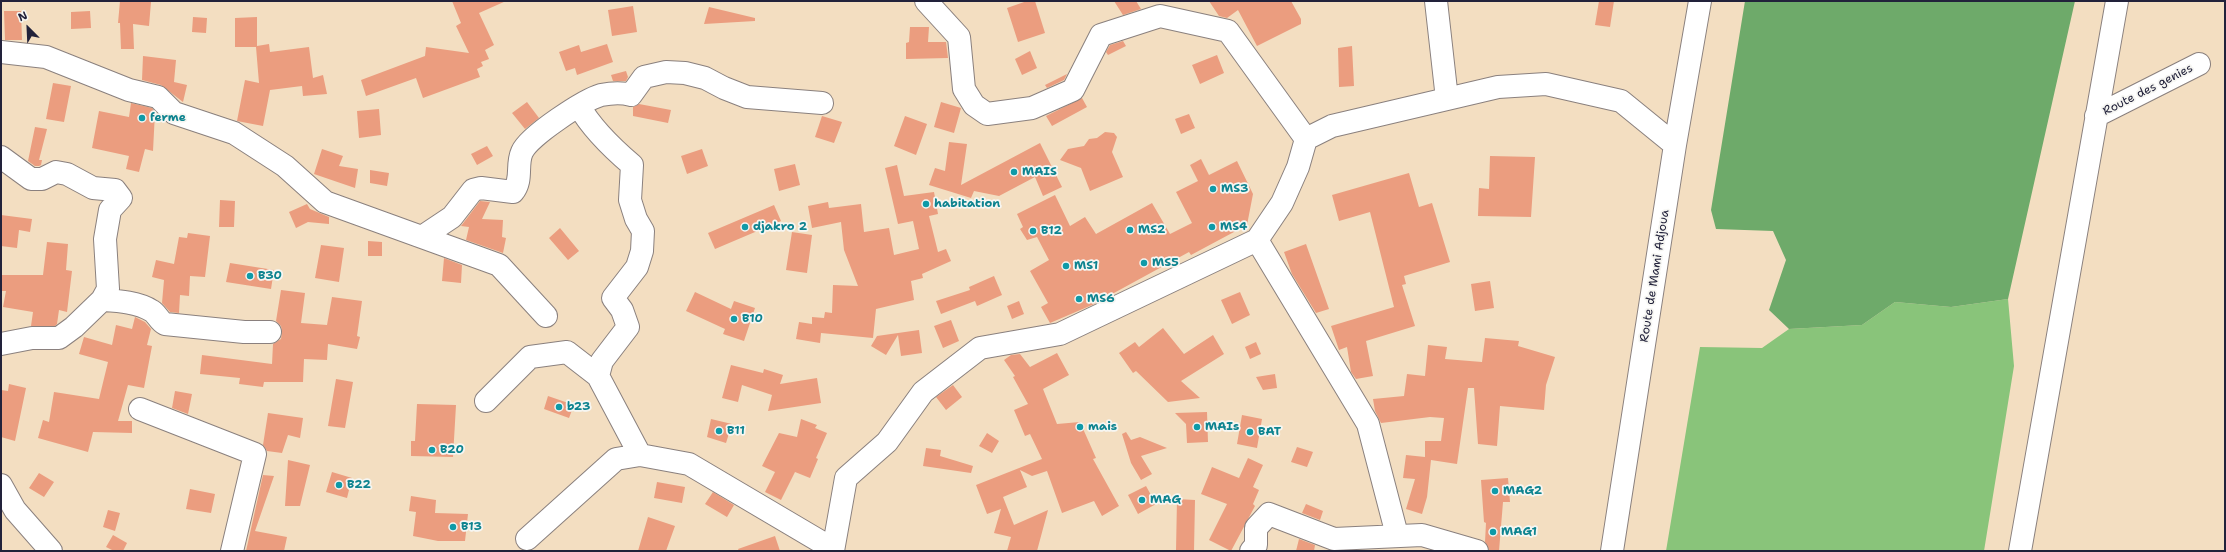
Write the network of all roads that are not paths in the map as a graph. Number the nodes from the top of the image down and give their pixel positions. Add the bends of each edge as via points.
1 (926, 1) edge
2 (1436, 1) edge
3 (1700, 1) edge
4 (2116, 1) edge
5 (1, 52) edge
6 (2199, 64) dead end
7 (1447, 99) junction
8 (822, 103) dead end
9 (579, 106) junction
10 (2096, 116) junction
11 (1306, 139) junction
12 (1675, 145) junction
13 (1, 157) edge
14 (422, 237) junction
15 (1257, 240) junction
16 (102, 300) junction
17 (546, 316) dead end
18 (270, 332) dead end
19 (1, 344) edge
20 (598, 376) junction
21 (486, 401) dead end
22 (140, 409) dead end
23 (640, 455) junction
24 (1, 485) edge
25 (1398, 535) junction
26 (527, 539) dead end
27 (833, 550) edge
28 (51, 551) edge
29 (232, 551) edge
30 (1251, 551) edge
31 (1478, 551) edge
32 (1612, 551) edge
33 (2020, 551) edge

1 - 11 street via 959,37 964,89 974,106 987,114 1032,108 1073,90 1101,35 1160,16 1228,31
2 - 7 street
3 - 12 street, Route de Mami Adjoua
4 - 10 street
5 - 14 street via 46,57 128,90 158,97 174,113 234,133 285,166 325,202
6 - 10 street, Route des genies
7 - 11 street via 1332,126
7 - 12 street via 1498,87 1546,84 1621,101
8 - 9 street via 747,98 705,78 666,72 644,77 631,95 620,92 600,96
9 - 14 street via 537,134 522,152 518,186 513,192 481,188 473,190 452,217
9 - 20 street via 586,119 613,149 632,165 630,200 636,219 643,230 642,251 637,267 613,298 622,310 628,327 602,361
10 - 33 street
11 - 15 street via 1298,167 1282,203
12 - 32 street, Route de Mami Adjoua
13 - 16 street via 31,180 42,179 56,172 67,174 93,188 115,190 121,198 110,210 105,239 108,289
14 - 17 street via 499,265
15 - 25 street via 1368,424
15 - 27 street via 1060,334 980,348 923,392 887,442 846,478
16 - 18 street via 123,301 144,307 153,311 165,324
16 - 19 street via 59,338 32,338
20 - 21 street via 567,352 530,357
20 - 23 street
22 - 29 street via 255,454
23 - 26 street via 616,459
23 - 27 street via 689,464
24 - 28 street via 15,510
25 - 30 street via 1334,540 1269,514 1256,528 1256,545
25 - 31 street via 1422,535

